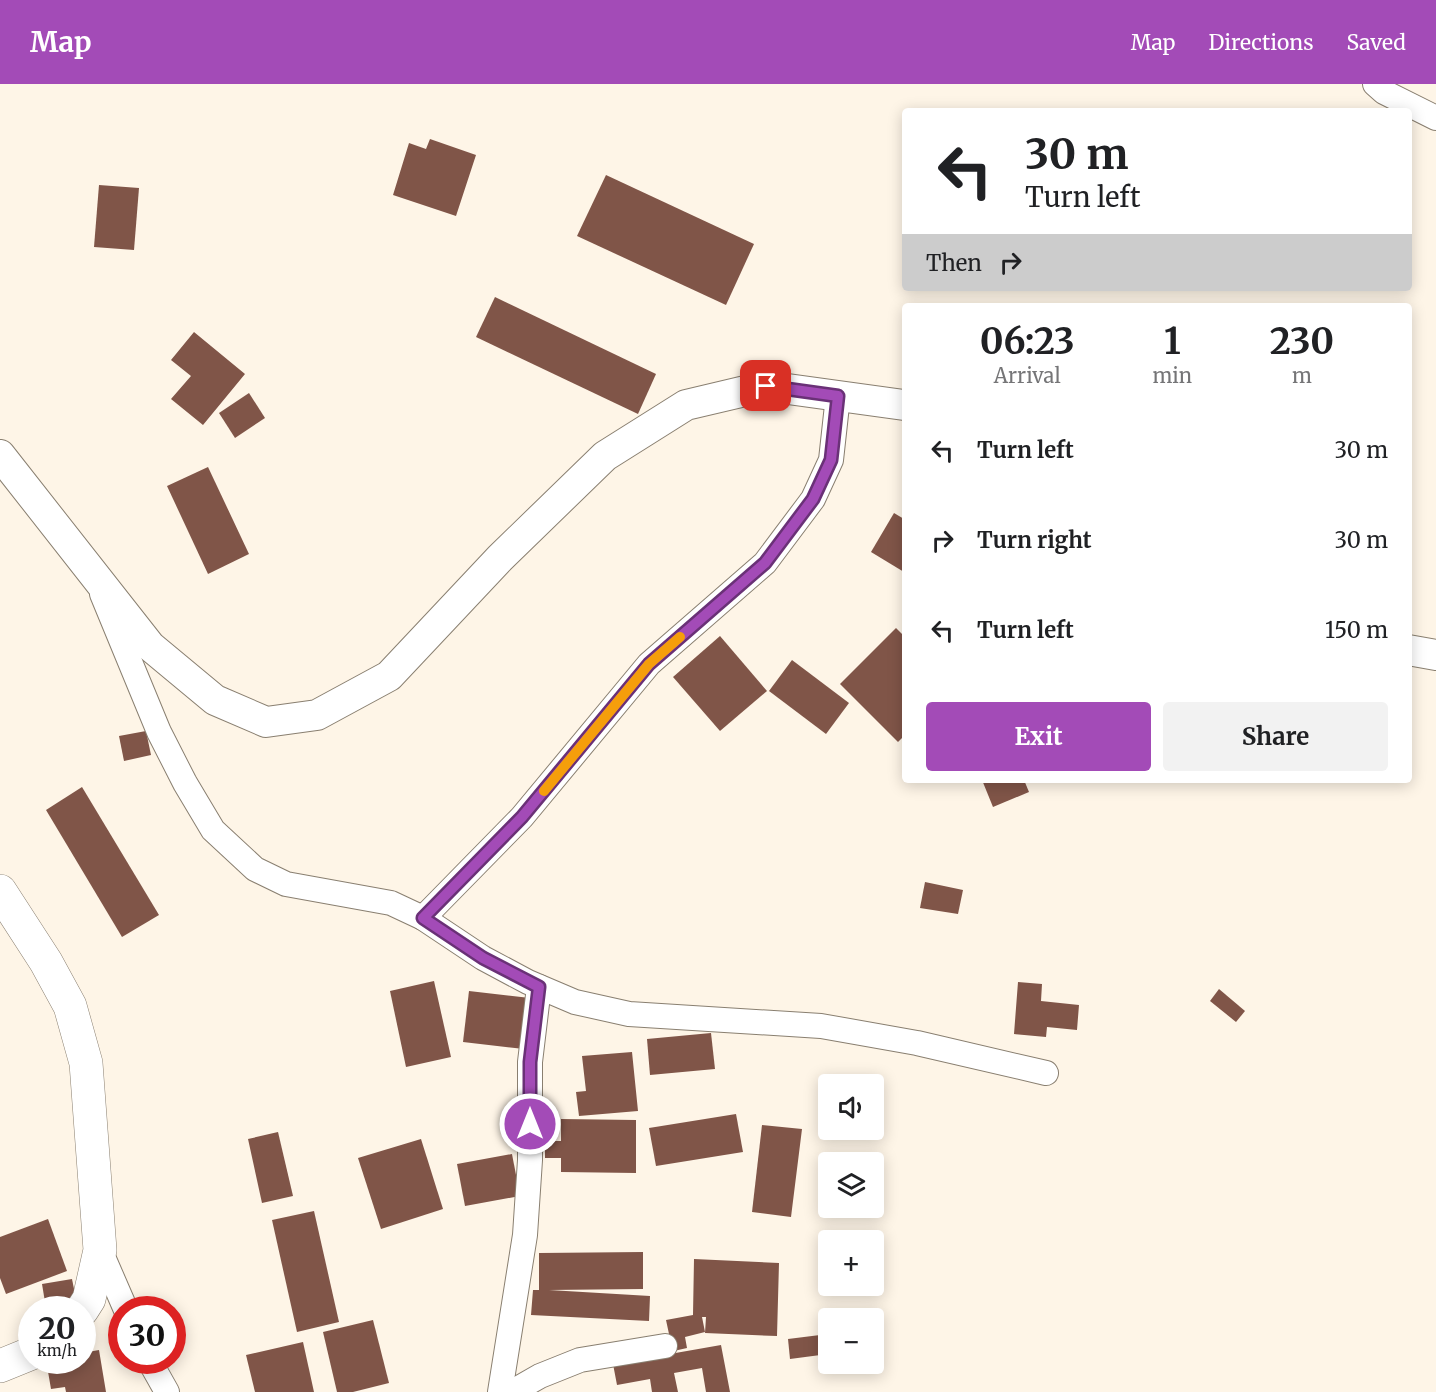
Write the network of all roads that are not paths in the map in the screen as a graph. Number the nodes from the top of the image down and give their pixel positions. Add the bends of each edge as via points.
1 (1375, 84) edge
2 (1436, 118) edge
3 (838, 396) junction
4 (902, 405) edge
5 (0, 455) edge
6 (93, 573) junction
7 (1412, 651) edge
8 (1436, 655) edge
9 (0, 891) edge
10 (423, 918) junction
11 (539, 987) junction
12 (1046, 1073) dead end
13 (100, 1250) junction
14 (90, 1296) edge
15 (120, 1296) edge
16 (665, 1346) dead end
17 (18, 1359) edge
18 (0, 1366) edge
19 (156, 1374) edge
20 (166, 1392) edge
21 (500, 1392) edge
22 (512, 1392) edge

1 - 2 street
3 - 4 street
3 - 6 street via 766,386 686,405 605,456 500,558 389,676 317,715 266,722 215,700 150,646
3 - 10 street via 831,460 813,499 765,563 649,664 522,817
5 - 6 street
6 - 10 street via 159,732 213,830 255,869 286,884 391,903
7 - 8 street
9 - 13 main road via 70,1006 86,1063
10 - 11 street via 483,958
11 - 12 street via 575,1002 629,1014 820,1026 917,1043
11 - 21 street via 530,1062 525,1235
13 - 14 main road
13 - 15 street
16 - 22 street via 580,1360
17 - 18 main road
19 - 20 street

